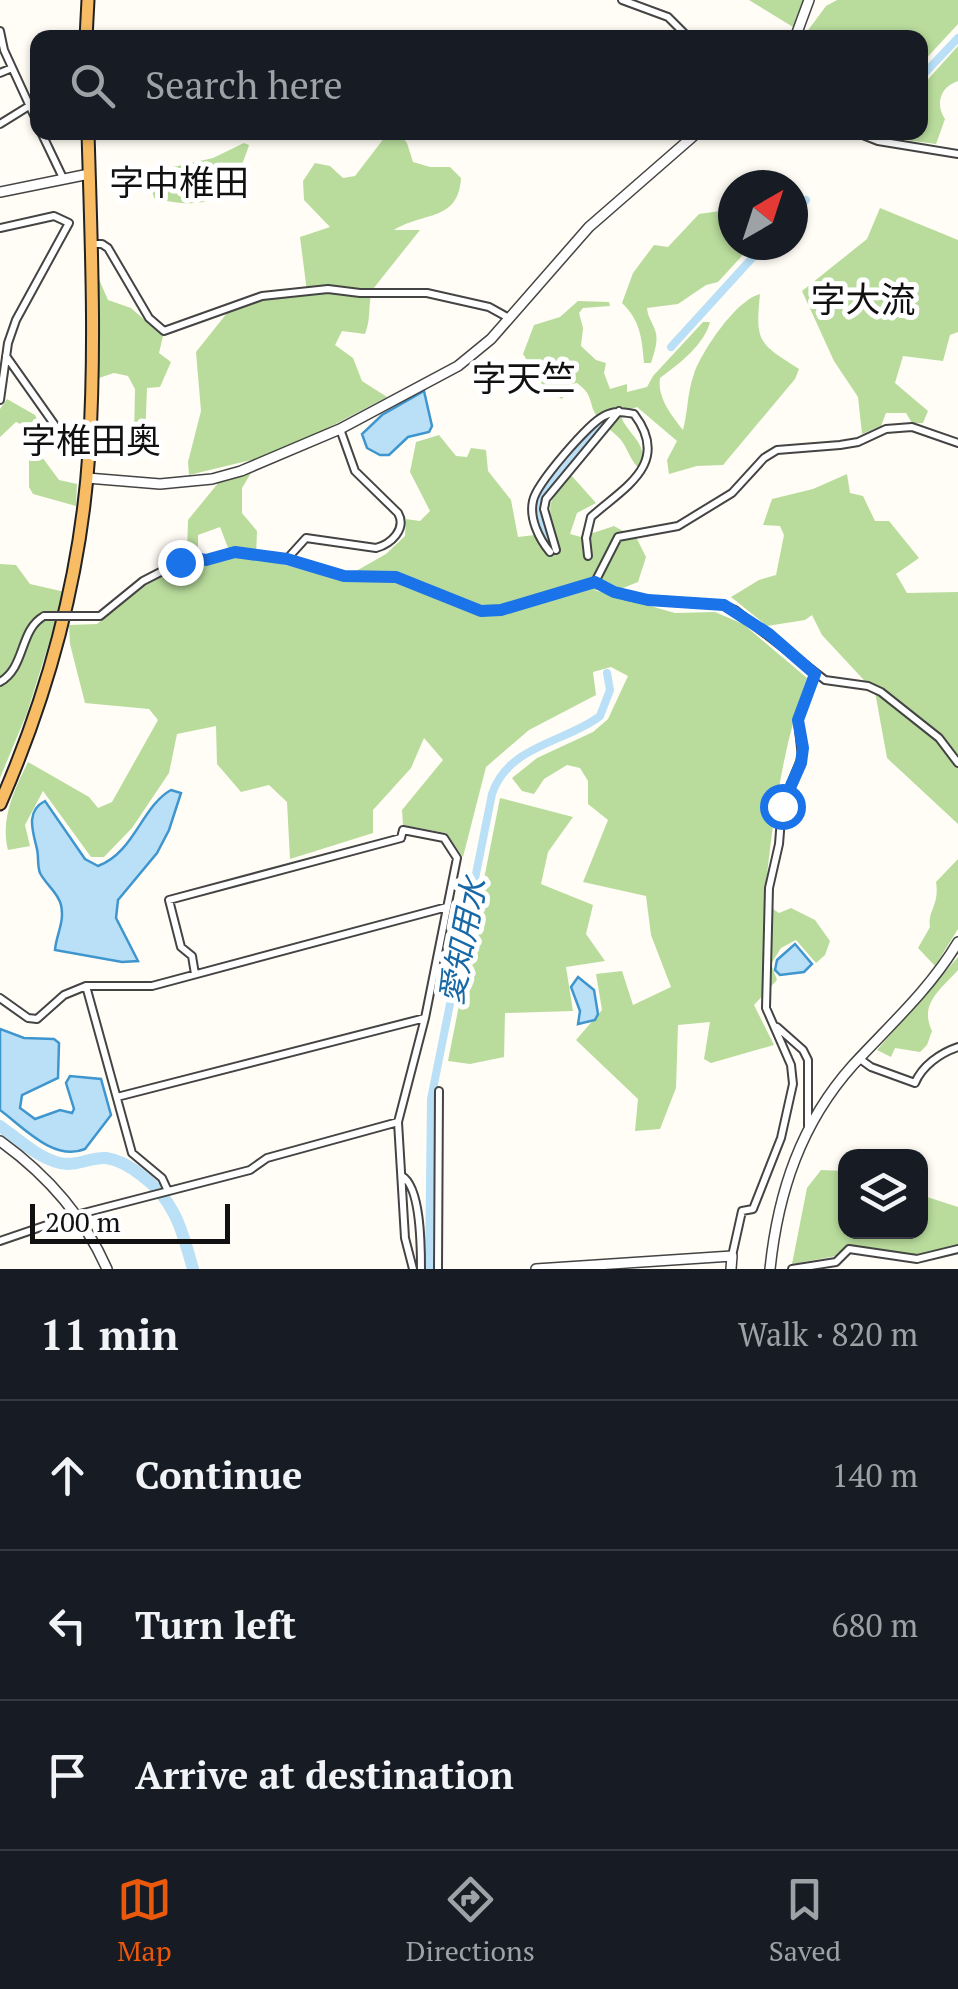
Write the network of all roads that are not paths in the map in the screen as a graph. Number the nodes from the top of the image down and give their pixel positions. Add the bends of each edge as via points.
1 (85, 0) edge
2 (622, 0) edge
3 (808, 0) edge
4 (86, 30) edge
5 (681, 30) edge
6 (798, 30) edge
7 (0, 31) edge
8 (12, 68) junction
9 (0, 73) edge
10 (29, 106) joint
11 (0, 124) edge
12 (45, 140) edge
13 (88, 140) edge
14 (689, 140) edge
15 (875, 140) edge
16 (958, 154) edge
17 (89, 174) junction
18 (63, 178) junction
19 (0, 192) edge
20 (0, 228) edge
21 (90, 244) junction
22 (509, 318) junction
23 (6, 356) junction
24 (0, 400) edge
25 (619, 411) junction
26 (340, 429) junction
27 (59, 432) dead end
28 (958, 443) edge
29 (87, 478) junction
30 (588, 556) dead end
31 (287, 559) junction
32 (595, 582) junction
33 (815, 674) junction
34 (0, 682) edge
35 (958, 763) edge
36 (0, 804) edge
37 (447, 906) junction
38 (958, 942) edge
39 (194, 974) junction
40 (86, 986) junction
41 (0, 998) edge
42 (426, 1018) junction
43 (772, 1023) junction
44 (958, 1047) edge
45 (860, 1059) junction
46 (438, 1091) dead end
47 (117, 1097) junction
48 (398, 1122) junction
49 (807, 1131) junction
50 (0, 1141) edge
51 (402, 1176) junction
52 (163, 1192) junction
53 (76, 1215) junction
54 (0, 1241) edge
55 (958, 1249) edge
56 (421, 1250) junction
57 (436, 1250) junction
58 (732, 1256) junction
59 (773, 1268) edge
60 (107, 1269) edge
61 (417, 1269) edge
62 (438, 1269) edge
63 (536, 1269) edge
64 (731, 1269) edge
65 (792, 1269) edge

1 - 4 highway
2 - 5 street
3 - 6 street
7 - 8 street
8 - 9 street
8 - 10 street
10 - 11 street
12 - 18 street
13 - 17 highway
14 - 22 street via 589,226
15 - 16 street
17 - 18 street
17 - 21 highway
18 - 19 street
20 - 23 street via 54,216 68,224 19,314
21 - 22 street via 108,248 149,318 164,331 262,296 328,289 428,292
21 - 29 highway
22 - 26 street via 458,366
23 - 24 street
23 - 27 street
25 - 25 street via 546,499 553,551 534,523 535,493 597,419
25 - 30 street via 634,414 644,427 648,452 627,486 590,516
26 - 29 street via 212,479 160,484
26 - 31 street via 355,471 398,513 400,530 376,548 306,538
28 - 32 street via 912,427 886,428 840,446 777,450 732,493 674,528 618,537
29 - 36 highway via 62,628
31 - 32 street via 344,576 396,577 481,611
31 - 34 street, bridge via 235,552 192,557 142,581 100,616 44,616
32 - 33 street via 648,600 724,605
33 - 35 street via 881,692 939,738
33 - 43 street via 798,720 803,753 782,806 770,881 764,989
37 - 39 street
37 - 39 street via 457,858 444,838 403,830 402,838 169,900
37 - 42 street
38 - 45 street
39 - 40 street via 152,986
40 - 41 street via 64,994 38,1019
40 - 47 street
42 - 47 street
42 - 48 street
43 - 49 street via 808,1060
43 - 58 street via 793,1084 781,1138 754,1210 742,1211
44 - 45 street via 928,1064 915,1083
45 - 49 street
46 - 57 street
47 - 52 street via 132,1153 162,1178
48 - 51 street
48 - 52 street
49 - 59 street via 784,1191
50 - 53 street
51 - 56 street via 413,1187
51 - 61 street via 405,1238
52 - 53 street
53 - 54 street
53 - 60 street
55 - 65 street via 917,1260 849,1250 836,1262
56 - 57 street
56 - 61 street
57 - 62 street
58 - 63 street
58 - 64 street

